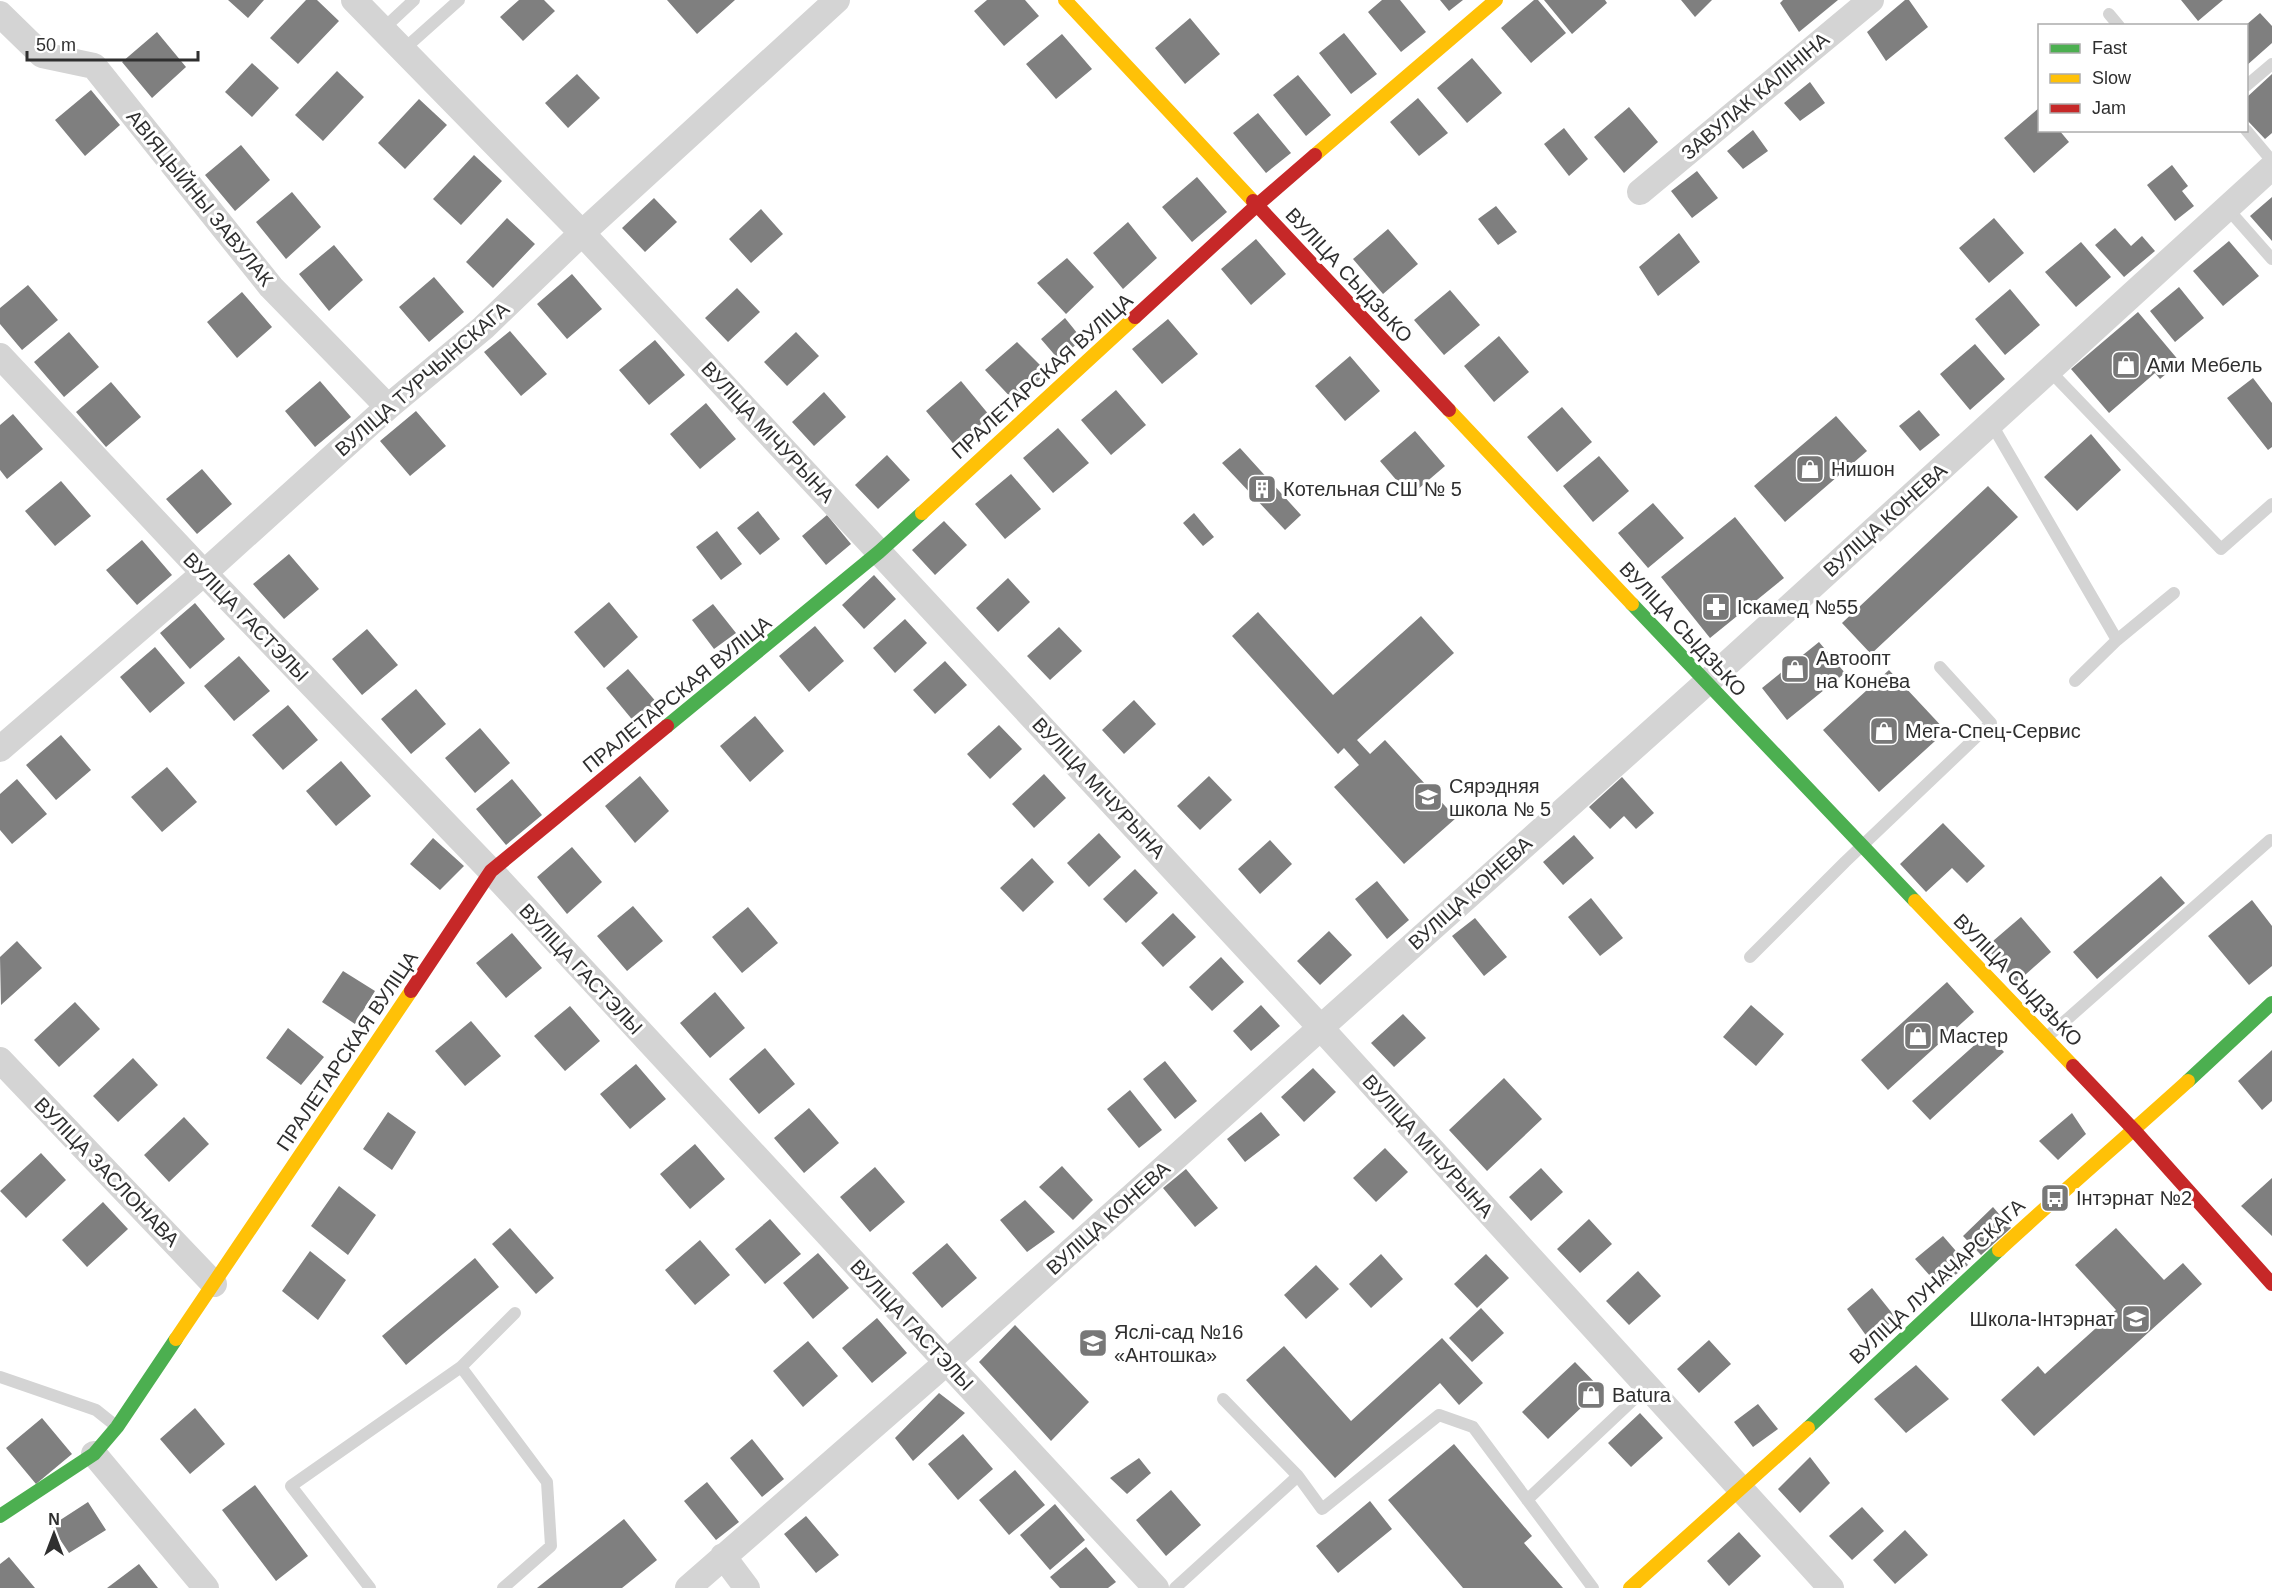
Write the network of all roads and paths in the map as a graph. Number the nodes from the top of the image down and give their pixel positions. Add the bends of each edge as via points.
1 (354, 0) edge
2 (414, 0) edge
3 (459, 0) edge
4 (837, 0) edge
5 (1065, 0) edge
6 (1496, 0) edge
7 (1871, 0) edge
8 (0, 14) edge
9 (2109, 14) dead end
10 (2117, 24) edge
11 (383, 29) junction
12 (403, 50) junction
13 (2272, 64) edge
14 (2248, 85) edge
15 (2248, 132) edge
16 (2272, 161) edge
17 (2272, 167) edge
18 (1640, 192) dead end
19 (1256, 206) junction
20 (2227, 208) junction
21 (582, 233) junction
22 (2272, 259) edge
23 (0, 356) edge
24 (2049, 370) junction
25 (388, 407) junction
26 (1991, 423) junction
27 (2272, 504) edge
28 (879, 552) junction
29 (204, 573) junction
30 (2174, 593) dead end
31 (2117, 640) junction
32 (1940, 667) dead end
33 (2075, 681) dead end
34 (1706, 683) junction
35 (0, 749) edge
36 (2270, 840) dead end
37 (1862, 846) junction
38 (491, 871) junction
39 (1750, 957) dead end
40 (2272, 1003) edge
41 (1320, 1027) junction
42 (2046, 1038) junction
43 (0, 1060) edge
44 (2134, 1130) junction
45 (214, 1284) junction
46 (2272, 1284) edge
47 (515, 1313) dead end
48 (947, 1362) junction
49 (461, 1366) junction
50 (0, 1377) edge
51 (1647, 1387) junction
52 (1223, 1399) dead end
53 (117, 1427) junction
54 (94, 1454) junction
55 (1298, 1476) junction
56 (1741, 1490) junction
57 (1527, 1500) junction
58 (0, 1516) edge
59 (723, 1556) junction
60 (206, 1588) edge
61 (370, 1588) edge
62 (503, 1588) edge
63 (688, 1588) edge
64 (747, 1588) edge
65 (1156, 1588) edge
66 (1175, 1588) edge
67 (1593, 1588) edge
68 (1630, 1588) edge
69 (1831, 1588) edge

1 - 11 street, ВУЛІЦА МІЧУРЫНА
2 - 11 lane
3 - 12 lane
4 - 21 street, ВУЛІЦА ТУРЧЫНСКАГА
5 - 19 street, ВУЛІЦА СЫДЗЬКО
6 - 19 street, ПРАЛЕТАРСКАЯ ВУЛІЦА
7 - 18 street, ЗАВУЛАК КАЛІНІНА
8 - 25 street, АВІЯЦЫЙНЫ ЗАВУЛАК via 42,55 94,66 271,287
9 - 10 lane
11 - 12 street, ВУЛІЦА МІЧУРЫНА
12 - 21 street, ВУЛІЦА МІЧУРЫНА
13 - 14 lane
15 - 16 lane
17 - 20 street, ВУЛІЦА КОНЕВА
19 - 28 street, ПРАЛЕТАРСКАЯ ВУЛІЦА
19 - 34 street, ВУЛІЦА СЫДЗЬКО
20 - 22 lane
20 - 24 street, ВУЛІЦА КОНЕВА
21 - 25 street, ВУЛІЦА ТУРЧЫНСКАГА via 483,328
21 - 28 street, ВУЛІЦА МІЧУРЫНА
23 - 29 street, ВУЛІЦА ГАСТЭЛЫ
24 - 26 street, ВУЛІЦА КОНЕВА
24 - 27 lane via 2221,549
25 - 29 street, ВУЛІЦА ТУРЧЫНСКАГА
26 - 31 lane
26 - 34 street, ВУЛІЦА КОНЕВА
28 - 38 street, ПРАЛЕТАРСКАЯ ВУЛІЦА
28 - 41 street, ВУЛІЦА МІЧУРЫНА
29 - 35 street, ВУЛІЦА ТУРЧЫНСКАГА
29 - 38 street, ВУЛІЦА ГАСТЭЛЫ
30 - 31 lane
31 - 33 lane
32 - 37 lane via 1991,723
34 - 37 street, ВУЛІЦА СЫДЗЬКО
34 - 41 street, ВУЛІЦА КОНЕВА
36 - 42 lane
37 - 39 lane
37 - 42 street, ВУЛІЦА СЫДЗЬКО
38 - 45 street, ПРАЛЕТАРСКАЯ ВУЛІЦА
38 - 48 street, ВУЛІЦА ГАСТЭЛЫ
40 - 44 street, ВУЛІЦА ЛУНАЧАРСКАГА
41 - 48 street, ВУЛІЦА КОНЕВА
41 - 51 street, ВУЛІЦА МІЧУРЫНА
42 - 44 street, ВУЛІЦА СЫДЗЬКО
43 - 45 street, ВУЛІЦА ЗАСЛОНАВА
44 - 46 street, ВУЛІЦА СЫДЗЬКО
44 - 56 street, ВУЛІЦА ЛУНАЧАРСКАГА via 2080,1175
45 - 53 street, ПРАЛЕТАРСКАЯ ВУЛІЦА
47 - 49 lane
48 - 59 street, ВУЛІЦА КОНЕВА
48 - 65 street, ВУЛІЦА ГАСТЭЛЫ
49 - 61 lane via 291,1486
49 - 62 lane via 548,1482 551,1546
50 - 53 lane via 96,1410
51 - 56 street, ВУЛІЦА МІЧУРЫНА
51 - 57 lane
52 - 55 lane
53 - 54 street, ПРАЛЕТАРСКАЯ ВУЛІЦА
54 - 58 street, ПРАЛЕТАРСКАЯ ВУЛІЦА
54 - 60 street
55 - 57 lane via 1322,1509 1439,1415 1473,1427
55 - 66 lane
56 - 68 street, ВУЛІЦА ЛУНАЧАРСКАГА
56 - 69 street, ВУЛІЦА МІЧУРЫНА
57 - 67 lane
59 - 63 street, ВУЛІЦА КОНЕВА
59 - 64 street

